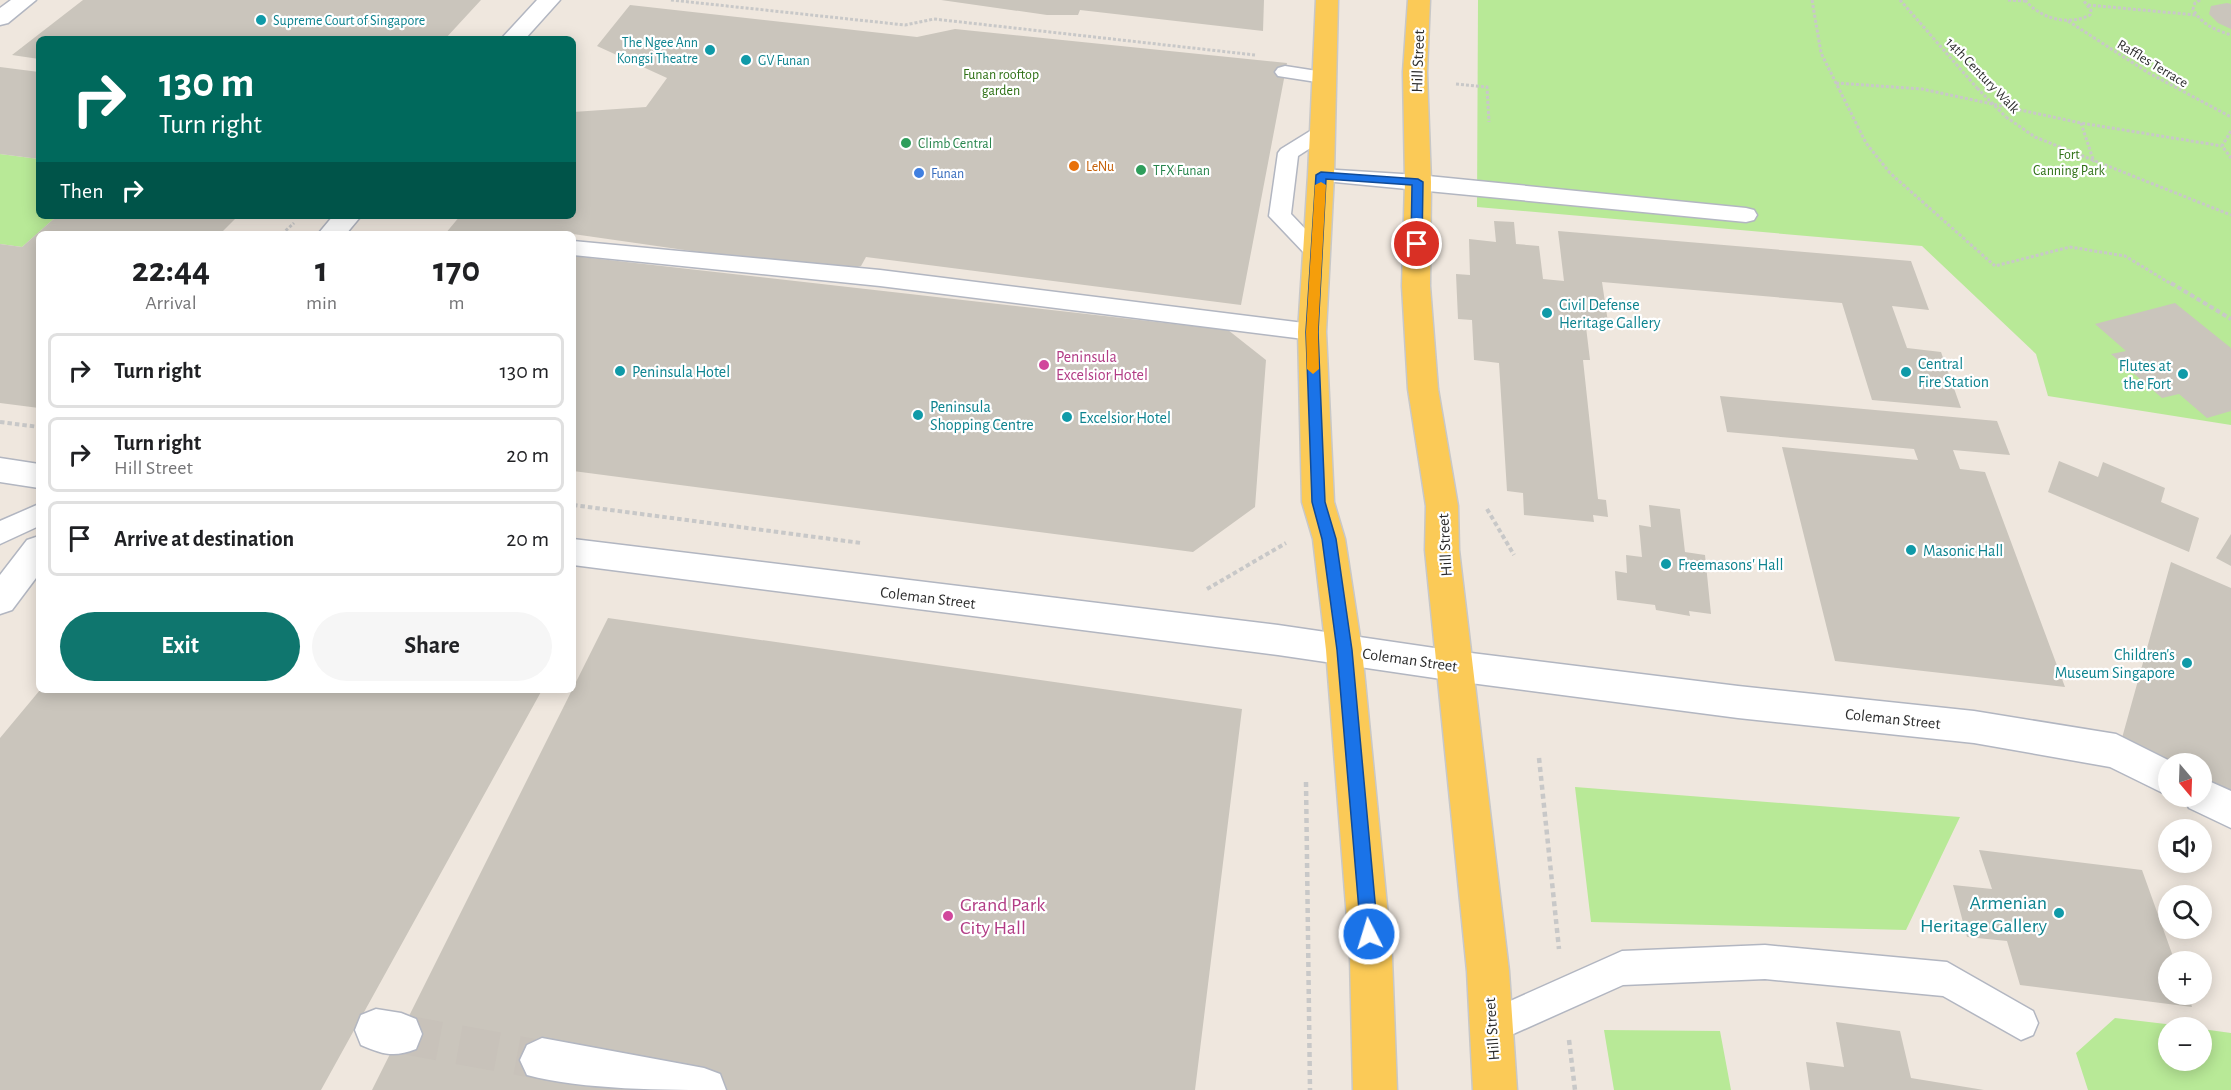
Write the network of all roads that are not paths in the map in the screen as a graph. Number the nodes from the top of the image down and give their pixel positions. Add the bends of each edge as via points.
1 (25, 0) edge
2 (549, 0) edge
3 (1327, 0) edge
4 (1419, 0) edge
5 (0, 18) edge
6 (515, 36) edge
7 (1324, 70) junction
8 (1285, 72) dead end
9 (1322, 132) junction
10 (1321, 175) junction
11 (1418, 182) junction
12 (1746, 215) dead end
13 (345, 219) edge
14 (334, 231) edge
15 (576, 248) edge
16 (1316, 252) junction
17 (1312, 332) junction
18 (0, 470) edge
19 (36, 476) edge
20 (36, 515) edge
21 (0, 533) edge
22 (576, 552) edge
23 (36, 553) edge
24 (0, 600) edge
25 (1344, 650) junction
26 (1455, 666) junction
27 (2158, 773) edge
28 (2212, 801) edge
29 (2231, 810) edge
30 (2021, 1023) dead end
31 (1491, 1027) junction
32 (542, 1060) tunnel mouth
33 (704, 1090) edge
34 (1376, 1090) edge
35 (1495, 1090) edge

1 - 5 street
2 - 6 street
3 - 7 main road
4 - 11 main road, Hill Street via 1415,72
7 - 8 lane
7 - 9 main road
9 - 10 main road
9 - 16 lane via 1288,153 1280,216
10 - 11 lane
10 - 16 main road
11 - 12 lane
11 - 26 main road, Hill Street via 1416,286 1423,389 1442,506 1442,550
13 - 14 street
15 - 17 lane via 880,278
16 - 17 main road
17 - 25 main road via 1318,502 1329,539
18 - 19 street
20 - 21 lane
22 - 25 street, Coleman Street
23 - 24 street
25 - 26 street, Coleman Street
25 - 34 main road via 1371,957
26 - 27 street, Coleman Street via 1974,727 2116,751
26 - 31 main road, Hill Street
28 - 29 street
30 - 31 lane via 1947,979 1765,962 1622,968
31 - 35 main road, Hill Street
32 - 33 street

